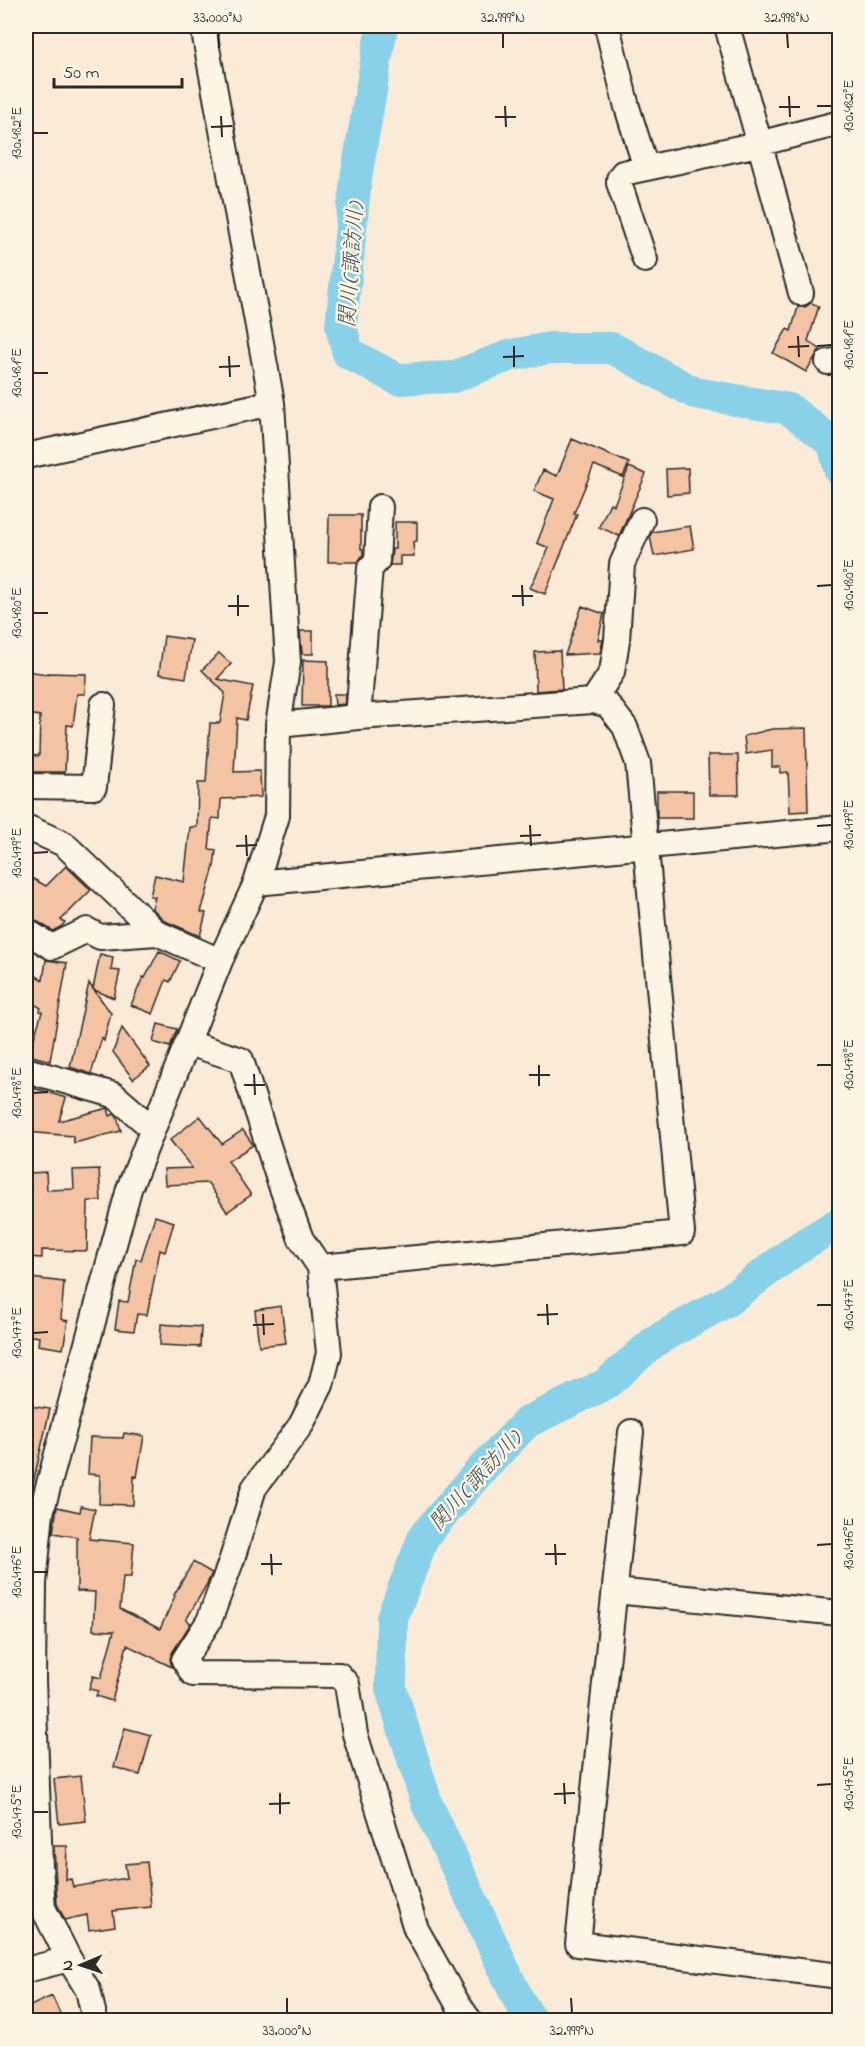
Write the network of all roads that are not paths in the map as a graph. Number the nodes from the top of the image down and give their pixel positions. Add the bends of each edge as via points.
1 (203, 26) edge
2 (607, 26) edge
3 (727, 26) edge
4 (840, 123) edge
5 (758, 144) junction
6 (646, 168) junction
7 (645, 260) dead end
8 (801, 293) dead end
9 (272, 403) junction
10 (26, 456) edge
11 (380, 507) dead end
12 (642, 520) dead end
13 (593, 701) junction
14 (103, 705) dead end
15 (358, 717) junction
16 (278, 725) junction
17 (26, 786) edge
18 (26, 827) edge
19 (840, 828) edge
20 (646, 847) junction
21 (256, 884) junction
22 (26, 931) edge
23 (157, 933) junction
24 (220, 960) junction
25 (188, 1043) junction
26 (26, 1074) edge
27 (153, 1129) junction
28 (320, 1267) junction
29 (632, 1432) dead end
30 (33, 1509) edge
31 (615, 1591) junction
32 (840, 1613) edge
33 (33, 1871) edge
34 (69, 1959) junction
35 (26, 1970) edge
36 (840, 1976) edge
37 (95, 2020) edge
38 (469, 2020) edge

1 - 9 street
2 - 6 street
3 - 5 street
4 - 5 street
5 - 6 street
5 - 8 street
6 - 7 street via 623,173 619,179
9 - 10 street
9 - 16 street via 288,662
11 - 15 street via 377,561 370,568
12 - 13 street via 622,564 612,672
13 - 15 street
13 - 20 street via 608,705 629,736 638,763
14 - 17 street via 94,788
15 - 16 street
16 - 21 street via 277,816
18 - 23 street via 64,844
19 - 20 street
20 - 21 street
20 - 28 street via 682,1233
21 - 24 street
22 - 23 street via 52,947 87,930 100,937
23 - 24 street
24 - 25 street
25 - 27 street
25 - 28 street via 241,1060 301,1239
26 - 27 street via 114,1095
27 - 30 street via 129,1189
28 - 38 street via 329,1353 321,1385 301,1425 254,1488 209,1621 184,1660 193,1674 339,1675 347,1684 356,1734 416,1929
29 - 31 street
30 - 33 street
31 - 32 street
31 - 36 street via 578,1944
33 - 34 street via 43,1908
34 - 35 street
34 - 37 street via 88,1990

